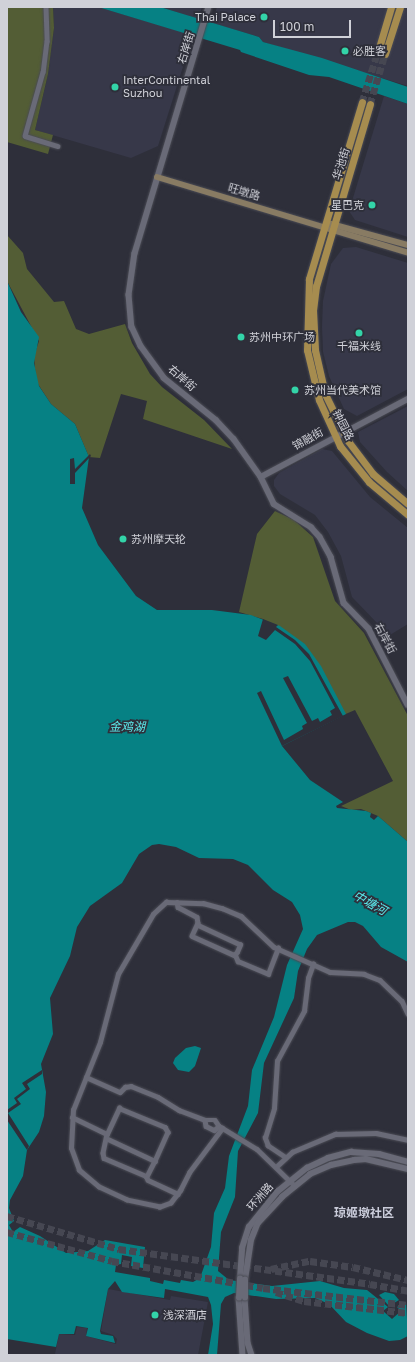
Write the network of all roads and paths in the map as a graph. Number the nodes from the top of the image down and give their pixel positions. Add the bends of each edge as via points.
1 (46, 7) edge
2 (209, 7) edge
3 (391, 7) edge
4 (400, 7) edge
5 (378, 51) tunnel mouth
6 (386, 54) tunnel mouth
7 (362, 102) tunnel mouth
8 (370, 104) tunnel mouth
9 (57, 146) dead end
10 (157, 177) junction
11 (324, 226) junction
12 (334, 227) junction
13 (408, 245) edge
14 (408, 253) edge
15 (408, 399) edge
16 (342, 432) junction
17 (334, 436) junction
18 (261, 477) junction
19 (408, 504) edge
20 (408, 515) edge
21 (408, 705) edge
22 (177, 902) junction
23 (197, 925) junction
24 (278, 948) junction
25 (235, 954) junction
26 (313, 964) junction
27 (408, 1014) edge
28 (86, 1077) junction
29 (72, 1117) junction
30 (205, 1120) junction
31 (221, 1127) junction
32 (107, 1134) junction
33 (108, 1139) junction
34 (408, 1140) edge
35 (286, 1158) junction
36 (155, 1161) junction
37 (408, 1162) edge
38 (276, 1168) junction
39 (408, 1169) edge
40 (147, 1177) junction
41 (290, 1181) junction
42 (295, 1186) junction
43 (178, 1194) junction
44 (242, 1280) junction
45 (246, 1343) junction
46 (243, 1355) edge
47 (252, 1355) edge

1 - 9 street via 43,72 25,136
2 - 10 street, 右岸街
3 - 5 main road
4 - 6 main road
7 - 11 main road, 华池街
8 - 12 main road, 华池街
10 - 11 main road, 旺墩路
10 - 18 street, 右岸街 via 135,253 130,282 132,326 141,346 161,374 234,438
11 - 12 main road, 旺墩路
11 - 17 main road, 钟园路 via 308,286 306,339 319,400
12 - 13 main road, 旺墩路
12 - 14 main road, 旺墩路
12 - 16 main road, 钟园路 via 316,286 314,340 322,384
15 - 16 street, 锦融街
16 - 17 street, 锦融街
16 - 19 main road, 钟园路 via 373,474
17 - 18 street, 锦融街
17 - 20 main road, 钟园路 via 360,472
18 - 21 street, 右岸街 via 274,504 311,526 320,537 331,557 344,603 369,629
22 - 23 street via 178,907 197,918
22 - 24 street via 203,903 241,916 256,927 264,939
22 - 28 street via 166,902 153,914 124,960 114,987 100,1042
23 - 25 street via 240,945
23 - 25 street via 192,936
24 - 25 street via 268,974 238,962
24 - 26 street
26 - 27 street via 330,972 351,972 380,980 402,1001
26 - 35 street via 308,978 304,1011 277,1061 274,1108 265,1138 268,1146
28 - 29 street
28 - 30 street via 120,1092 125,1087 141,1090
29 - 32 street
29 - 43 street via 70,1138 73,1158 88,1180 111,1194 144,1206 160,1207 171,1203
30 - 31 street via 214,1120
30 - 31 street via 206,1126 214,1130
31 - 38 street via 257,1149
31 - 43 street
32 - 33 street
32 - 36 street via 119,1108 165,1128 168,1132
33 - 36 street
33 - 40 street via 103,1153 104,1158
34 - 35 street via 376,1133 335,1134 307,1144
35 - 38 street
36 - 40 street
37 - 41 street, 环洲路 via 378,1154 351,1152 328,1158
38 - 41 street
39 - 42 street, 环洲路 via 366,1159 354,1160 331,1165 310,1174
40 - 43 street
41 - 42 street
41 - 44 street, 环洲路 via 264,1206 249,1228 242,1248
42 - 44 street, 环洲路 via 258,1223 250,1244
44 - 45 street, 环洲路, bridge
45 - 46 street, 环洲路
45 - 47 street, 环洲路

